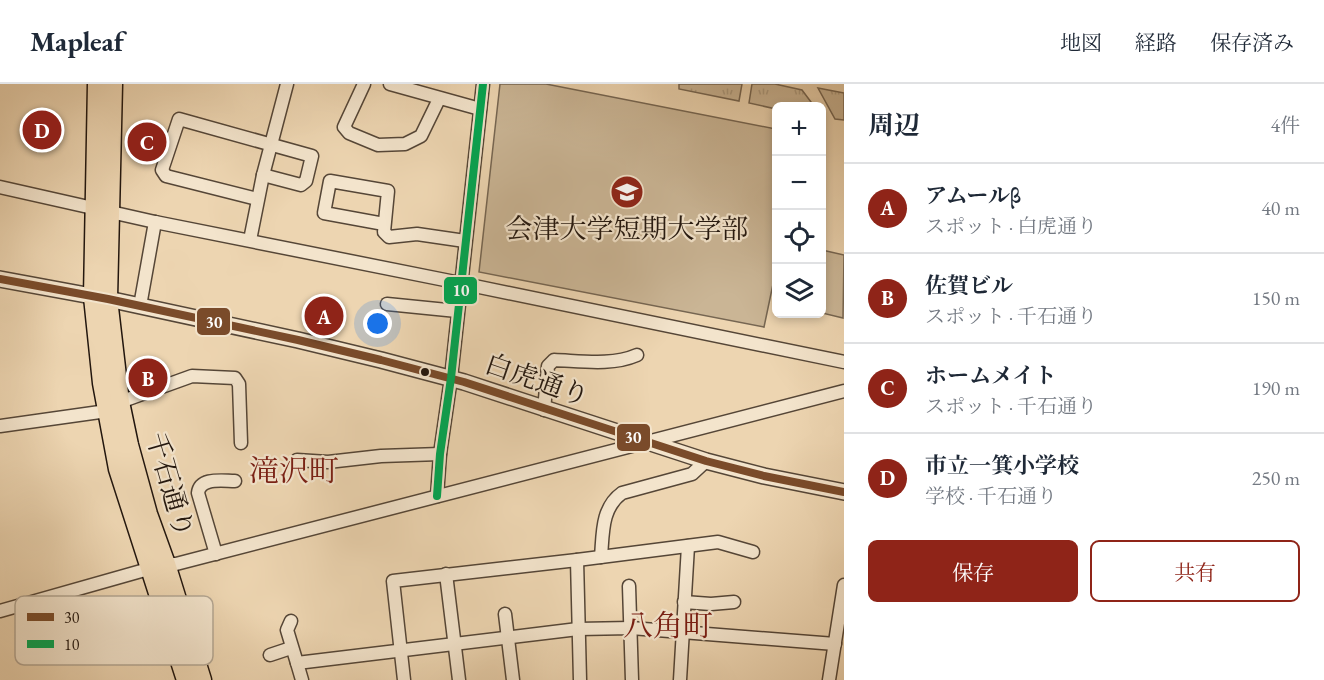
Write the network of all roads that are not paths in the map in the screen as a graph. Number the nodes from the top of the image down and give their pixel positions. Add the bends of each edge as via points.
1 (97, 84) edge
2 (113, 84) edge
3 (287, 84) edge
4 (363, 84) edge
5 (390, 84) edge
6 (435, 84) edge
7 (483, 84) edge
8 (435, 98) junction
9 (480, 109) junction
10 (270, 145) junction
11 (263, 175) junction
12 (0, 187) edge
13 (257, 199) junction
14 (102, 210) junction
15 (155, 222) junction
16 (384, 224) junction
17 (250, 240) junction
18 (465, 241) junction
19 (0, 279) edge
20 (460, 283) junction
21 (101, 298) junction
22 (387, 304) dead end
23 (140, 306) junction
24 (457, 311) junction
25 (637, 356) dead end
26 (844, 362) edge
27 (451, 378) junction
28 (844, 391) edge
29 (113, 406) junction
30 (544, 410) junction
31 (0, 426) edge
32 (646, 442) junction
33 (241, 443) dead end
34 (440, 454) junction
35 (297, 460) dead end
36 (706, 461) junction
37 (235, 481) dead end
38 (844, 492) edge
39 (437, 496) junction
40 (688, 546) junction
41 (753, 552) dead end
42 (216, 554) junction
43 (602, 557) junction
44 (577, 560) junction
45 (158, 567) junction
46 (446, 574) junction
47 (844, 585) edge
48 (629, 586) dead end
49 (54, 596) edge
50 (165, 596) edge
51 (169, 596) edge
52 (684, 602) junction
53 (734, 602) dead end
54 (15, 607) edge
55 (0, 611) edge
56 (505, 614) dead end
57 (291, 621) dead end
58 (578, 628) junction
59 (631, 628) junction
60 (682, 633) junction
61 (508, 638) junction
62 (838, 638) edge
63 (454, 644) junction
64 (291, 648) junction
65 (401, 650) junction
66 (270, 655) dead end
67 (297, 663) junction
68 (182, 665) edge
69 (196, 665) edge
70 (186, 680) edge
71 (202, 680) edge
72 (302, 680) edge
73 (404, 680) edge
74 (459, 680) edge
75 (513, 680) edge
76 (580, 680) edge
77 (632, 680) edge
78 (680, 680) edge
79 (829, 680) edge

1 - 14 main road, 千石通り
2 - 14 main road, 千石通り
3 - 10 street
4 - 8 street via 344,127 345,131 378,146 405,144 421,136
5 - 8 street
6 - 8 street
7 - 9 street
8 - 9 street
9 - 18 street
10 - 11 street
10 - 11 street via 312,156 306,181 301,185
10 - 13 street via 179,119 162,171 166,176
11 - 13 street
12 - 14 street
13 - 17 street
14 - 15 street
14 - 21 main road, 千石通り
15 - 17 street
15 - 23 street
16 - 16 street via 388,191 330,181 324,213
16 - 18 street via 389,237 417,234
17 - 20 street
18 - 20 street
19 - 21 street, 白虎通り
20 - 24 street
20 - 26 street
21 - 23 street, 白虎通り
21 - 29 main road, 千石通り
22 - 24 street
23 - 27 street, 白虎通り via 298,339
24 - 27 street
25 - 30 street via 599,362 554,360 548,366
27 - 30 street, 白虎通り
27 - 34 street
28 - 32 street
29 - 31 street
29 - 33 street via 192,376 235,378 239,384
29 - 45 main road, 千石通り via 145,502
30 - 32 street, 白虎通り
32 - 36 street, 白虎通り
32 - 39 street
34 - 35 street via 328,462
34 - 39 street
36 - 38 street, 白虎通り
36 - 43 street via 692,474 622,493 614,499 603,525
37 - 42 street via 210,482 199,488
39 - 42 street
40 - 41 street via 718,542
40 - 43 street
40 - 52 street
42 - 45 street
43 - 44 street
44 - 46 street
44 - 58 street
45 - 49 street
45 - 50 main road, 千石通り
45 - 51 main road, 千石通り
46 - 63 street
46 - 65 street via 393,581
47 - 62 street
48 - 59 street
52 - 53 street
52 - 60 street
54 - 55 street
56 - 61 street
57 - 64 street via 287,630
58 - 59 street
58 - 61 street
58 - 76 street
59 - 60 street
59 - 77 street
60 - 62 street
60 - 78 street
61 - 63 street
61 - 75 street
62 - 79 street
63 - 65 street
63 - 74 street
64 - 66 street
64 - 67 street
65 - 67 street
65 - 73 street
67 - 72 street
68 - 70 main road, 千石通り
69 - 71 main road, 千石通り

